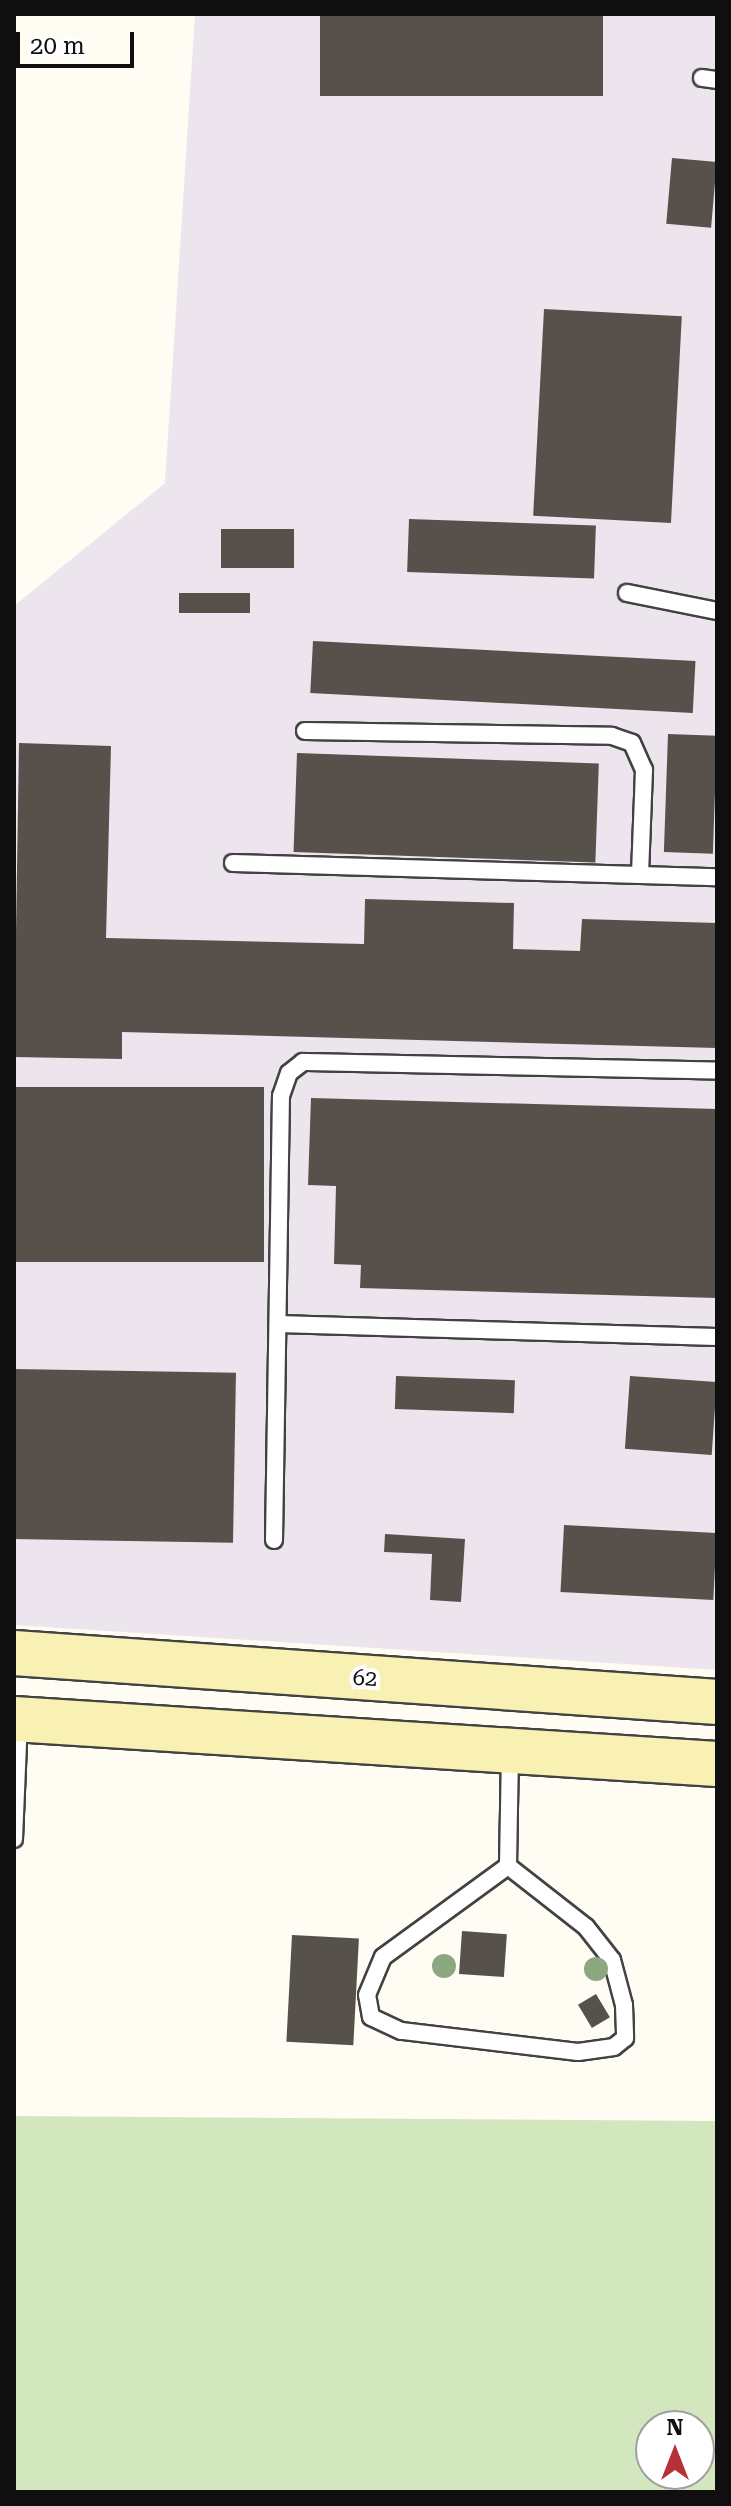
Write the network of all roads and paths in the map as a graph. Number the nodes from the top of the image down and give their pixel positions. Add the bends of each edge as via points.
1 (627, 593) dead end
2 (717, 611) edge
3 (305, 731) dead end
4 (233, 863) dead end
5 (640, 875) junction
6 (717, 877) edge
7 (717, 1071) edge
8 (278, 1324) junction
9 (717, 1337) edge
10 (274, 1540) dead end
11 (14, 1653) edge
12 (717, 1702) edge
13 (17, 1719) edge
14 (510, 1751) junction
15 (717, 1764) edge
16 (14, 1839) edge
17 (508, 1866) junction

1 - 2 lane
3 - 5 lane via 612,736 632,743 644,770
4 - 5 lane
5 - 6 lane
7 - 8 lane via 303,1062 289,1073 281,1096
8 - 9 lane
8 - 10 lane
11 - 12 street, 62
13 - 14 street
13 - 16 lane
14 - 15 street
14 - 17 lane
17 - 17 lane via 383,1957 367,1995 371,2017 401,2031 578,2052 614,2047 625,2038 624,2005 612,1960 586,1927

